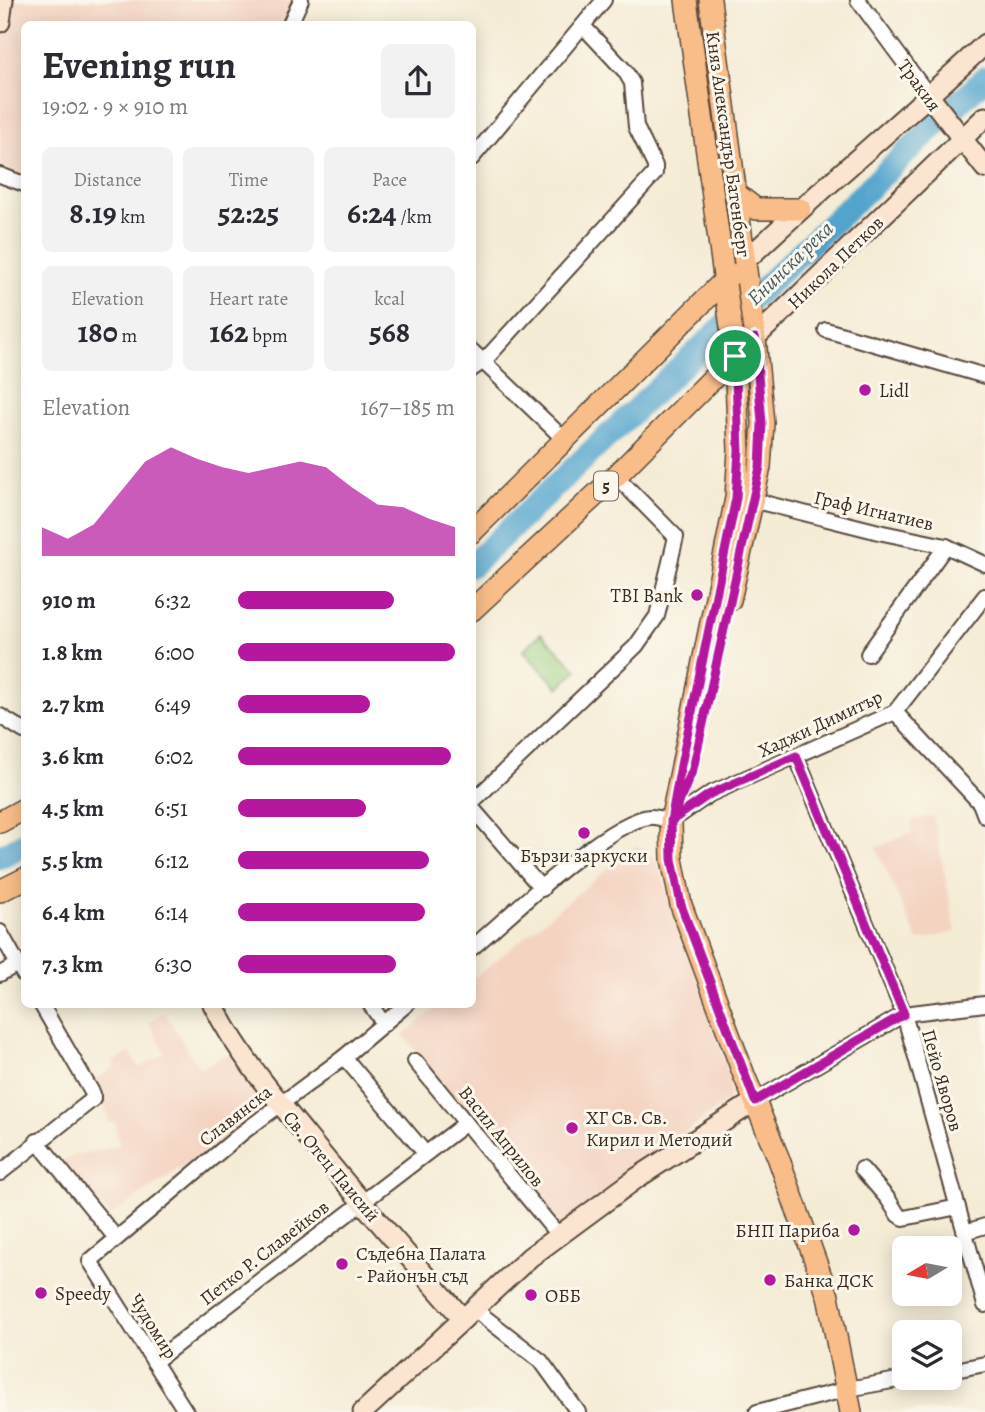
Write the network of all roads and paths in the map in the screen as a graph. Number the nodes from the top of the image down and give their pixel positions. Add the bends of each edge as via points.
1 (3, 0) edge
2 (301, 0) edge
3 (604, 0) edge
4 (686, 0) edge
5 (710, 0) edge
6 (860, 1) edge
7 (291, 21) edge
8 (0, 23) edge
9 (583, 26) junction
10 (985, 44) edge
11 (932, 101) junction
12 (985, 117) edge
13 (958, 135) junction
14 (476, 153) edge
15 (985, 167) edge
16 (0, 175) edge
17 (21, 183) edge
18 (735, 194) junction
19 (800, 209) junction
20 (746, 269) junction
21 (725, 281) junction
22 (754, 329) junction
23 (826, 330) dead end
24 (734, 347) junction
25 (478, 365) edge
26 (985, 376) edge
27 (566, 441) junction
28 (617, 476) junction
29 (752, 500) junction
30 (476, 528) edge
31 (946, 546) junction
32 (985, 564) edge
33 (985, 596) edge
34 (476, 606) edge
35 (867, 654) dead end
36 (895, 712) junction
37 (0, 716) edge
38 (21, 729) edge
39 (796, 756) junction
40 (476, 799) edge
41 (21, 810) edge
42 (476, 813) edge
43 (985, 816) edge
44 (671, 821) junction
45 (0, 822) edge
46 (21, 880) edge
47 (542, 889) junction
48 (0, 891) edge
49 (0, 932) edge
50 (476, 945) edge
51 (21, 970) edge
52 (0, 974) edge
53 (985, 1004) edge
54 (43, 1008) edge
55 (215, 1008) edge
56 (373, 1008) edge
57 (402, 1008) edge
58 (904, 1014) junction
59 (384, 1024) junction
60 (344, 1057) junction
61 (415, 1061) dead end
62 (755, 1101) junction
63 (280, 1104) junction
64 (466, 1123) junction
65 (37, 1141) junction
66 (425, 1153) junction
67 (862, 1169) dead end
68 (0, 1173) edge
69 (360, 1202) junction
70 (958, 1207) junction
71 (985, 1226) edge
72 (965, 1232) junction
73 (559, 1236) junction
74 (116, 1238) junction
75 (90, 1261) joint
76 (985, 1305) edge
77 (469, 1314) junction
78 (154, 1363) junction
79 (985, 1364) edge
80 (962, 1369) edge
81 (892, 1381) edge
82 (848, 1389) junction
83 (186, 1412) edge
84 (363, 1412) edge
85 (578, 1412) edge
86 (757, 1412) edge
87 (851, 1412) edge

1 - 8 main road
2 - 7 street
3 - 9 street
4 - 21 main road, Княз Александър Батенберг
5 - 18 main road, Княз Александър Батенберг
6 - 11 street, Тракия
9 - 14 street
9 - 25 street via 632,83 636,127 655,173
10 - 11 main road
11 - 13 main road, Тракия
11 - 19 main road
12 - 13 main road, Никола Петков
13 - 15 main road, Тракия
13 - 22 main road, Никола Петков
16 - 17 street
18 - 19 main road via 757,209
18 - 20 main road, Княз Александър Батенберг
19 - 20 main road
20 - 21 main road
20 - 22 main road, Княз Александър Батенберг
21 - 24 main road, Княз Александър Батенберг
21 - 27 main road
22 - 24 main road, Никола Петков / 5
22 - 29 main road, Княз Александър Батенберг via 763,445
23 - 26 street
24 - 28 main road, Никола Петков / 5
24 - 44 main road, Княз Александър Батенберг via 739,450 736,498
25 - 27 street
27 - 30 main road
28 - 34 main road, Никола Петков / 5
28 - 40 street via 676,537 657,616 636,646
29 - 31 street, Граф Игнатиев
29 - 44 main road, Княз Александър Батенберг via 693,769
31 - 32 street, Граф Игнатиев
31 - 35 street
33 - 36 street, Хаджи Димитър
36 - 39 street, Хаджи Димитър
36 - 43 street via 979,803
37 - 38 street
39 - 44 street, Хаджи Димитър via 710,794
39 - 58 street, Пейо Яворов
41 - 45 main road
42 - 47 street
44 - 47 street via 651,816 622,826
44 - 62 main road, Княз Александър Батенберг via 681,905
46 - 48 main road
47 - 50 street
49 - 51 street
51 - 52 street
53 - 58 street
54 - 65 street via 93,1099
55 - 63 main road, Св. Отец Паисий via 236,1046
56 - 59 street
57 - 59 street, Славянска
58 - 62 street
58 - 70 street, Пейо Яворов
59 - 60 street, Славянска
60 - 63 street, Славянска
60 - 66 street
61 - 64 street, Васил Априлов
62 - 73 main road via 637,1178
62 - 82 main road, Княз Александър Батенберг via 828,1296
63 - 69 main road, Св. Отец Паисий
63 - 74 street, Славянска
64 - 66 street, Петко Р. Славейков
64 - 73 street, Васил Априлов
65 - 68 street
65 - 74 street
66 - 69 street, Петко Р. Славейков
67 - 70 street via 904,1218
69 - 77 main road, Св. Отец Паисий
69 - 78 street, Петко Р. Славейков
70 - 72 street, Пейо Яворов
71 - 72 street
72 - 76 street, Пейо Яворов
73 - 77 main road
74 - 75 street, Славянска
75 - 78 street, Чудомир
77 - 84 main road
77 - 85 street, Св. Отец Паисий via 541,1361
78 - 83 street, Чудомир
79 - 80 street
81 - 82 street
82 - 86 street
82 - 87 main road, Княз Александър Батенберг

